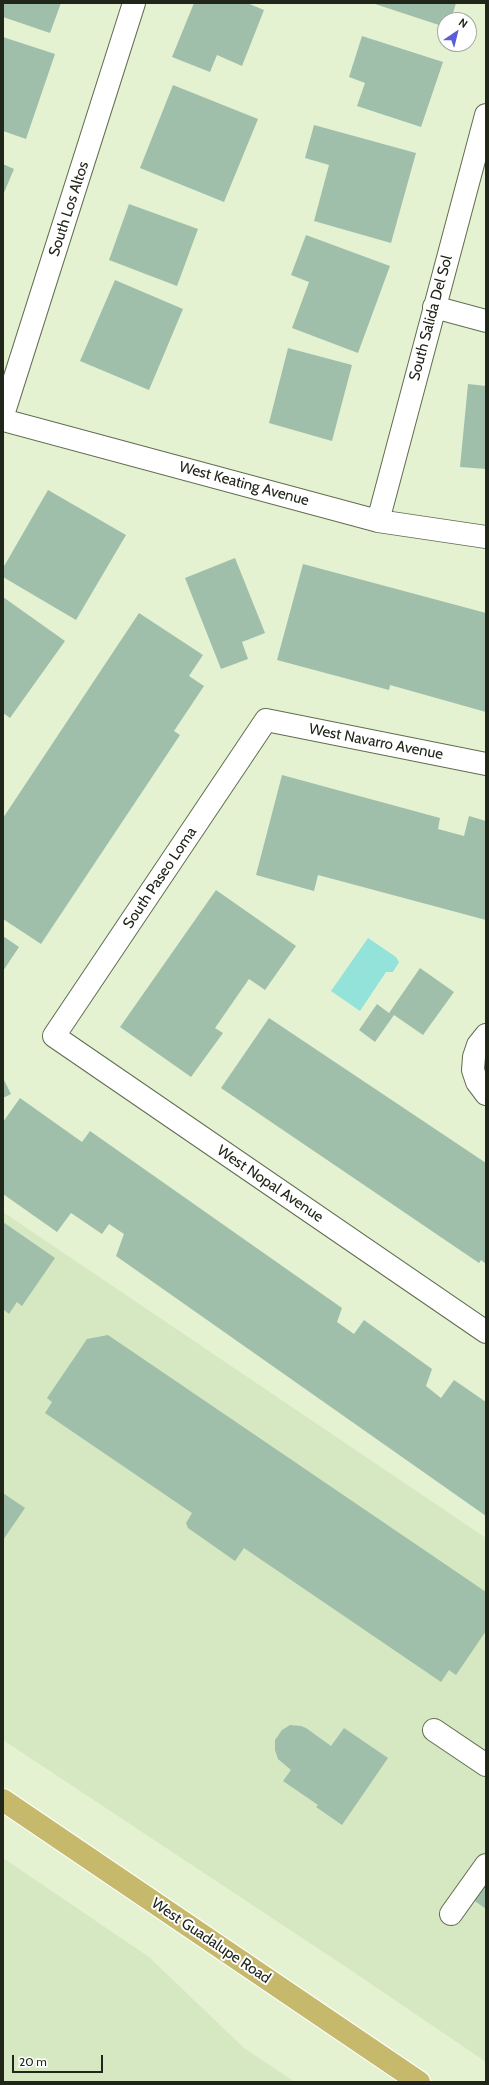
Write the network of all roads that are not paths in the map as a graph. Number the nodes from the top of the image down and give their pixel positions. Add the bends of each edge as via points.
1 (134, 3) edge
2 (486, 115) edge
3 (434, 307) junction
4 (486, 321) edge
5 (3, 414) edge
6 (3, 420) edge
7 (378, 521) junction
8 (486, 537) edge
9 (266, 720) joint
10 (486, 764) edge
11 (486, 1035) edge
12 (54, 1036) joint
13 (486, 1094) edge
14 (486, 1332) edge
15 (434, 1730) dead end
16 (486, 1765) edge
17 (3, 1800) edge
18 (486, 1865) edge
19 (451, 1914) dead end
20 (419, 2082) edge

1 - 5 street, South Los Altos
2 - 3 street, South Salida Del Sol
3 - 4 street
3 - 7 street, South Salida Del Sol
6 - 7 street, West Keating Avenue
7 - 8 street, West Keating Avenue
9 - 10 street, West Navarro Avenue
9 - 12 street, South Paseo Loma
11 - 13 street via 478,1045 473,1070 477,1082
12 - 14 street, West Nopal Avenue
15 - 16 street
17 - 20 main road, West Guadalupe Road
18 - 19 street

